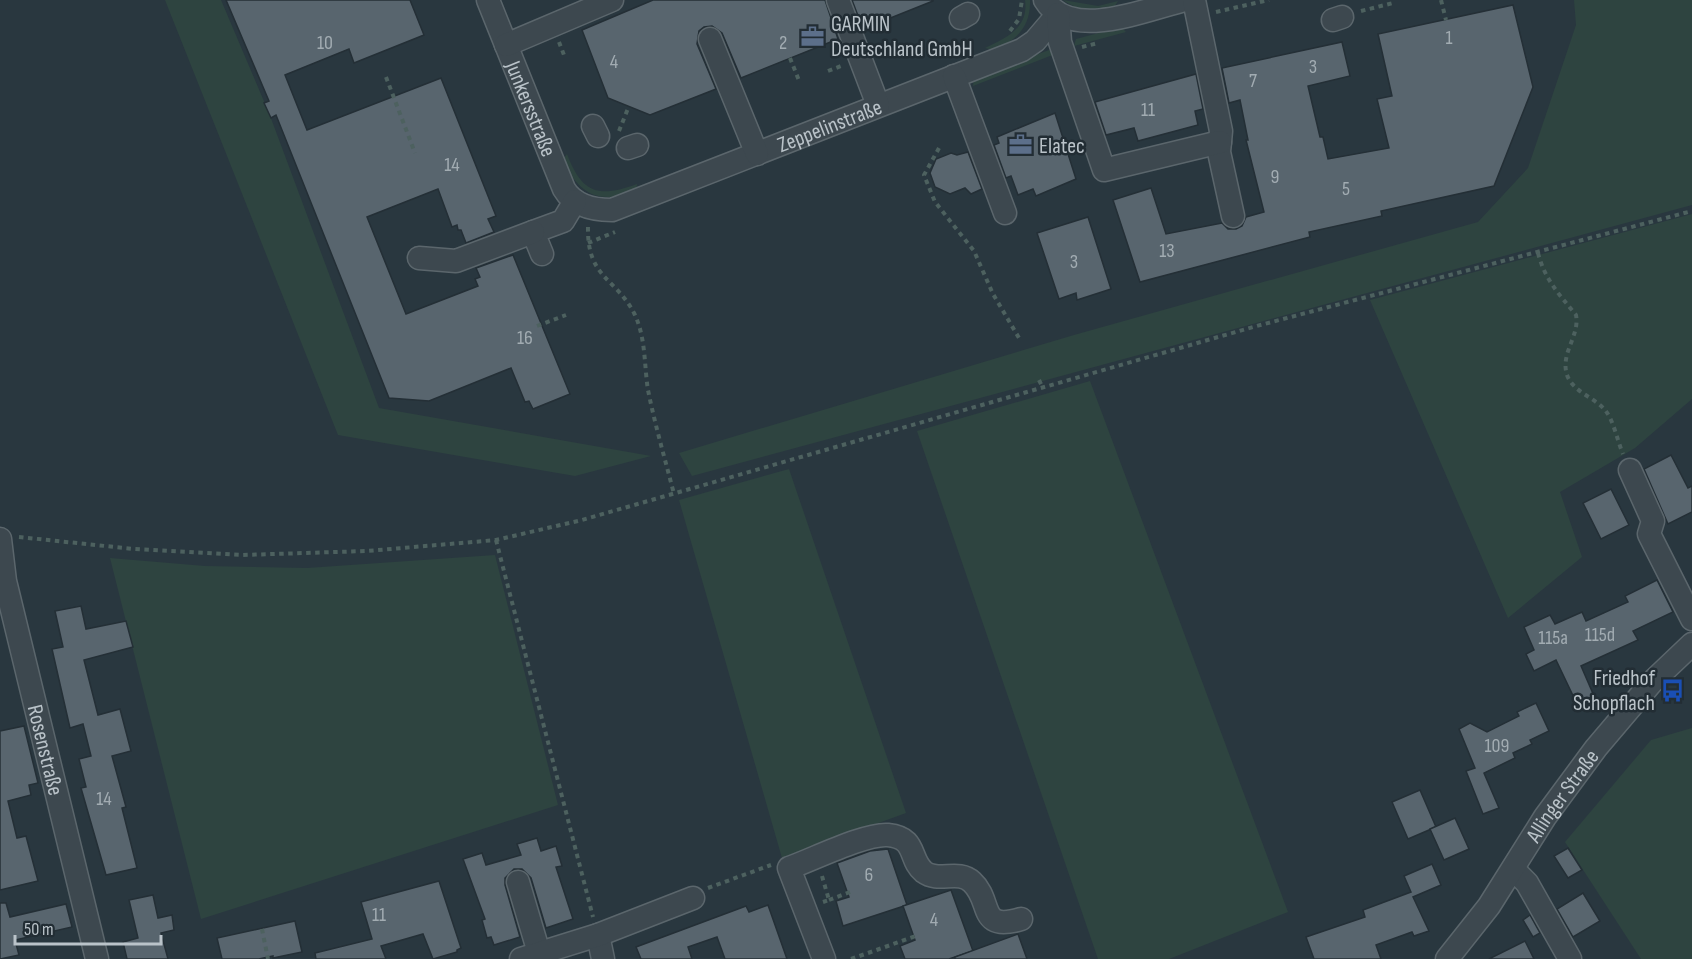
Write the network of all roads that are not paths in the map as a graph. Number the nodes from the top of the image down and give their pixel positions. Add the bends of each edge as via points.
1 (488, 0) edge
2 (612, 0) edge
3 (838, 0) edge
4 (1185, 0) edge
5 (1194, 0) edge
6 (1052, 7) edge
7 (710, 39) dead end
8 (507, 45) junction
9 (954, 76) junction
10 (878, 105) junction
11 (1220, 142) junction
12 (757, 154) junction
13 (582, 204) junction
14 (1005, 213) dead end
15 (1233, 216) dead end
16 (532, 232) junction
17 (542, 254) dead end
18 (419, 258) dead end
19 (1630, 470) road end
20 (6, 538) edge
21 (1671, 558) dead end
22 (1692, 600) edge
23 (1692, 619) edge
24 (1692, 644) edge
25 (1514, 870) junction
26 (518, 882) dead end
27 (693, 898) road end
28 (1021, 919) dead end
29 (598, 935) junction
30 (530, 956) edge
31 (97, 959) edge
32 (603, 959) edge
33 (824, 959) edge
34 (1447, 959) edge
35 (1570, 959) edge

1 - 8 street, Junkersstraße
2 - 8 street via 550,21
3 - 10 street
4 - 6 street via 1091,23 1069,20
5 - 11 street via 1221,130
6 - 9 street, Zeppelinstraße via 1035,41 1022,50
6 - 11 street via 1060,42 1104,170
7 - 12 street
8 - 13 street, Junkersstraße via 564,189
9 - 10 street, Zeppelinstraße
9 - 14 street via 978,120
10 - 12 street, Zeppelinstraße
11 - 15 street
12 - 13 street, Zeppelinstraße via 612,210
13 - 16 street via 562,221
16 - 17 street
16 - 18 street via 456,261
19 - 23 street via 1653,521 1649,534
20 - 31 street, Rosenstraße via 4,575
21 - 22 street
24 - 25 street, Allinger Straße via 1652,682 1596,748 1545,817
25 - 34 street, Allinger Straße
25 - 35 street via 1527,883
26 - 30 street
27 - 29 street
28 - 33 street via 1007,923 989,916 973,882 962,876 929,874 918,865 908,844 893,836 875,836 789,868
29 - 30 street
29 - 32 street

